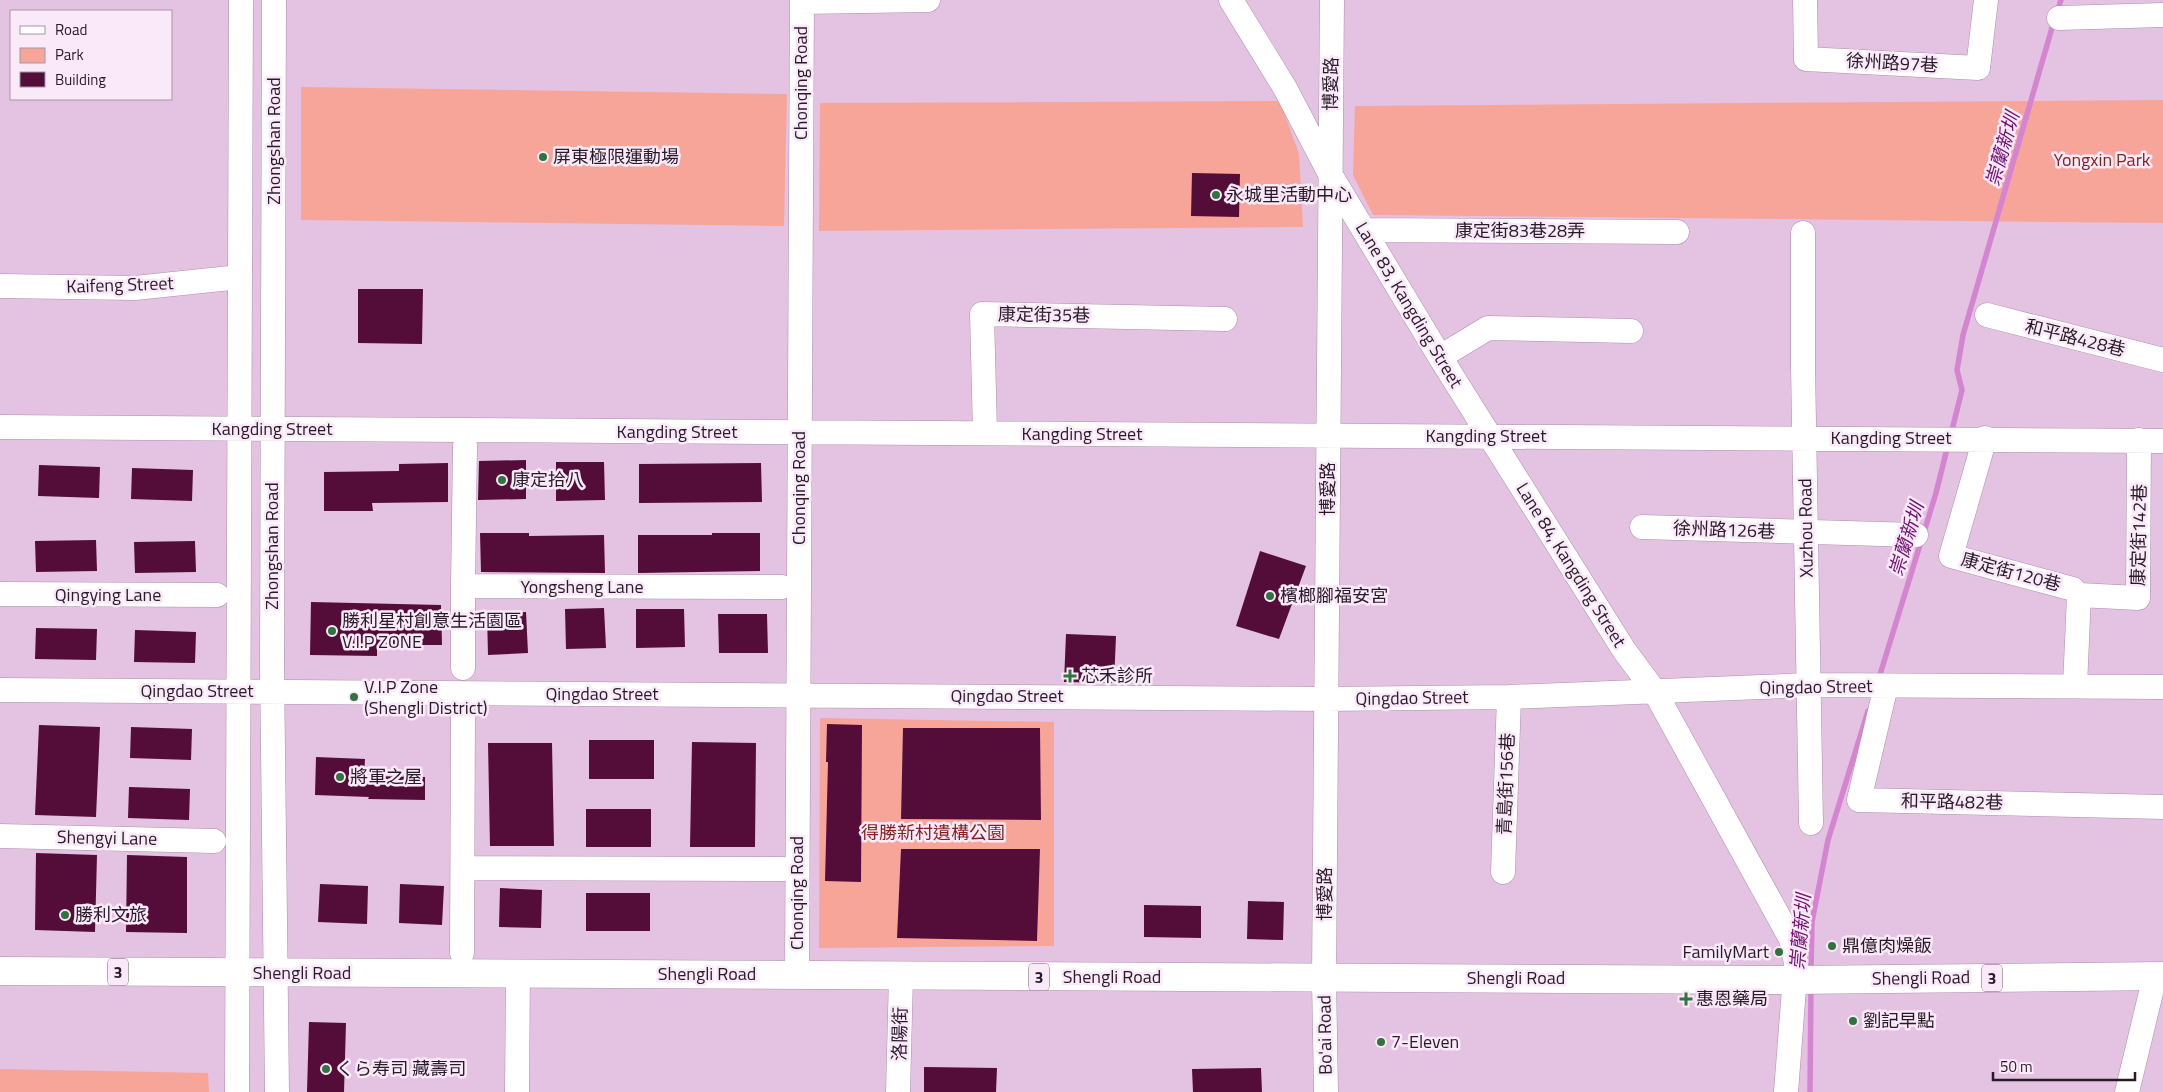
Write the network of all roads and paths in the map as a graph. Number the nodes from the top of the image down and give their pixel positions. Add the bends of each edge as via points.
1 (241, 0) edge
2 (274, 0) edge
3 (928, 0) edge
4 (1231, 0) edge
5 (1332, 0) edge
6 (1805, 0) edge
7 (1986, 0) edge
8 (802, 1) edge
9 (2163, 15) edge
10 (2059, 18) dead end
11 (1330, 174) junction
12 (1364, 230) junction
13 (1677, 232) dead end
14 (1802, 233) dead end
15 (240, 276) junction
16 (0, 286) edge
17 (1987, 315) dead end
18 (1225, 319) dead end
19 (1631, 331) dead end
20 (1440, 357) junction
21 (2163, 360) edge
22 (0, 427) edge
23 (240, 429) junction
24 (272, 430) junction
25 (800, 433) junction
26 (985, 433) junction
27 (1328, 435) junction
28 (1489, 436) junction
29 (1804, 438) junction
30 (1985, 438) junction
31 (2139, 440) junction
32 (2163, 440) edge
33 (464, 446) dead end
34 (1642, 528) dead end
35 (1806, 533) junction
36 (1916, 535) dead end
37 (463, 586) junction
38 (782, 587) dead end
39 (2073, 589) dead end
40 (0, 594) edge
41 (217, 595) dead end
42 (463, 668) dead end
43 (1809, 685) junction
44 (1876, 686) junction
45 (2075, 686) junction
46 (2163, 687) edge
47 (0, 690) edge
48 (239, 692) junction
49 (272, 692) junction
50 (1655, 692) junction
51 (798, 695) junction
52 (1509, 696) junction
53 (1326, 699) junction
54 (463, 714) dead end
55 (2163, 807) edge
56 (1811, 823) dead end
57 (0, 836) edge
58 (214, 841) dead end
59 (464, 868) junction
60 (783, 869) dead end
61 (1503, 872) dead end
62 (462, 953) dead end
63 (0, 971) edge
64 (236, 972) junction
65 (277, 973) junction
66 (518, 973) junction
67 (797, 975) junction
68 (900, 976) junction
69 (2159, 976) edge
70 (1324, 978) junction
71 (1805, 980) junction
72 (237, 1092) edge
73 (277, 1092) edge
74 (516, 1092) edge
75 (898, 1092) edge
76 (1326, 1092) edge
77 (1786, 1092) edge
78 (2127, 1092) edge

1 - 15 street, Zhongshan Road
2 - 24 street, Zhongshan Road
3 - 8 street
4 - 11 street, Lane 83, Kangding Street via 1285,88
5 - 11 street, 博愛路
6 - 7 street, 徐州路97巷 via 1806,58 1978,68
8 - 25 street, Chonqing Road
9 - 10 street
11 - 12 street, Lane 83, Kangding Street
11 - 27 street, 博愛路
12 - 13 street, 康定街83巷28弄
12 - 20 street, Lane 83, Kangding Street
14 - 29 street, Xuzhou Road
15 - 16 street, Kaifeng Street via 135,288
15 - 23 street, Zhongshan Road
17 - 21 street, 和平路428巷
18 - 26 street, 康定街35巷 via 982,314
19 - 20 street via 1488,328
20 - 28 street, Lane 83, Kangding Street
22 - 23 street, Kangding Street
23 - 24 street, Kangding Street
23 - 48 street, Zhongshan Road
24 - 25 street, Kangding Street
24 - 49 street, Zhongshan Road
25 - 26 street, Kangding Street
25 - 51 street, Chonqing Road
26 - 27 street, Kangding Street
27 - 28 street, Kangding Street
27 - 53 street, 博愛路
28 - 29 street, Kangding Street
28 - 50 street, Lane 84, Kangding Street via 1624,650
29 - 30 street, Kangding Street
29 - 35 street, Xuzhou Road
30 - 31 street, Kangding Street
30 - 39 street, 康定街120巷 via 1950,556
31 - 32 street, Kangding Street
31 - 45 street, 康定街142巷 via 2138,598 2079,595
33 - 37 street
34 - 35 street, 徐州路126巷
35 - 36 street, 徐州路126巷
35 - 43 street, Xuzhou Road
37 - 38 street, Yongsheng Lane
37 - 42 street
40 - 41 street, Qingying Lane
43 - 44 street, Qingdao Street
43 - 50 street, Qingdao Street
43 - 56 street, Xuzhou Road
44 - 45 street, Qingdao Street
44 - 55 street, 和平路482巷 via 1859,800
45 - 46 street, Qingdao Street
47 - 48 street, Qingdao Street
48 - 49 street, Qingdao Street
48 - 64 street, Zhongshan Road
49 - 51 street, Qingdao Street
49 - 65 street, Zhongshan Road
50 - 52 street, Qingdao Street
50 - 71 street via 1791,939 1796,963
51 - 53 street, Qingdao Street
51 - 67 street, Chonqing Road
52 - 53 street, Qingdao Street
52 - 61 street, 青島街156巷
53 - 70 street, 博愛路
54 - 59 street
57 - 58 street, Shengyi Lane
59 - 60 street
59 - 62 street
63 - 64 main road, Shengli Road / 3
64 - 65 main road, Shengli Road / 3
64 - 72 street, Zhongshan Road
65 - 66 main road, Shengli Road / 3
65 - 73 street, Zhongshan Road
66 - 67 main road, Shengli Road / 3
66 - 74 street
67 - 68 main road, Shengli Road / 3
68 - 70 main road, Shengli Road / 3
68 - 75 street, 洛陽街
69 - 71 main road, Shengli Road / 3
69 - 78 street
70 - 71 main road, Shengli Road / 3
70 - 76 street, Bo'ai Road
71 - 77 street

